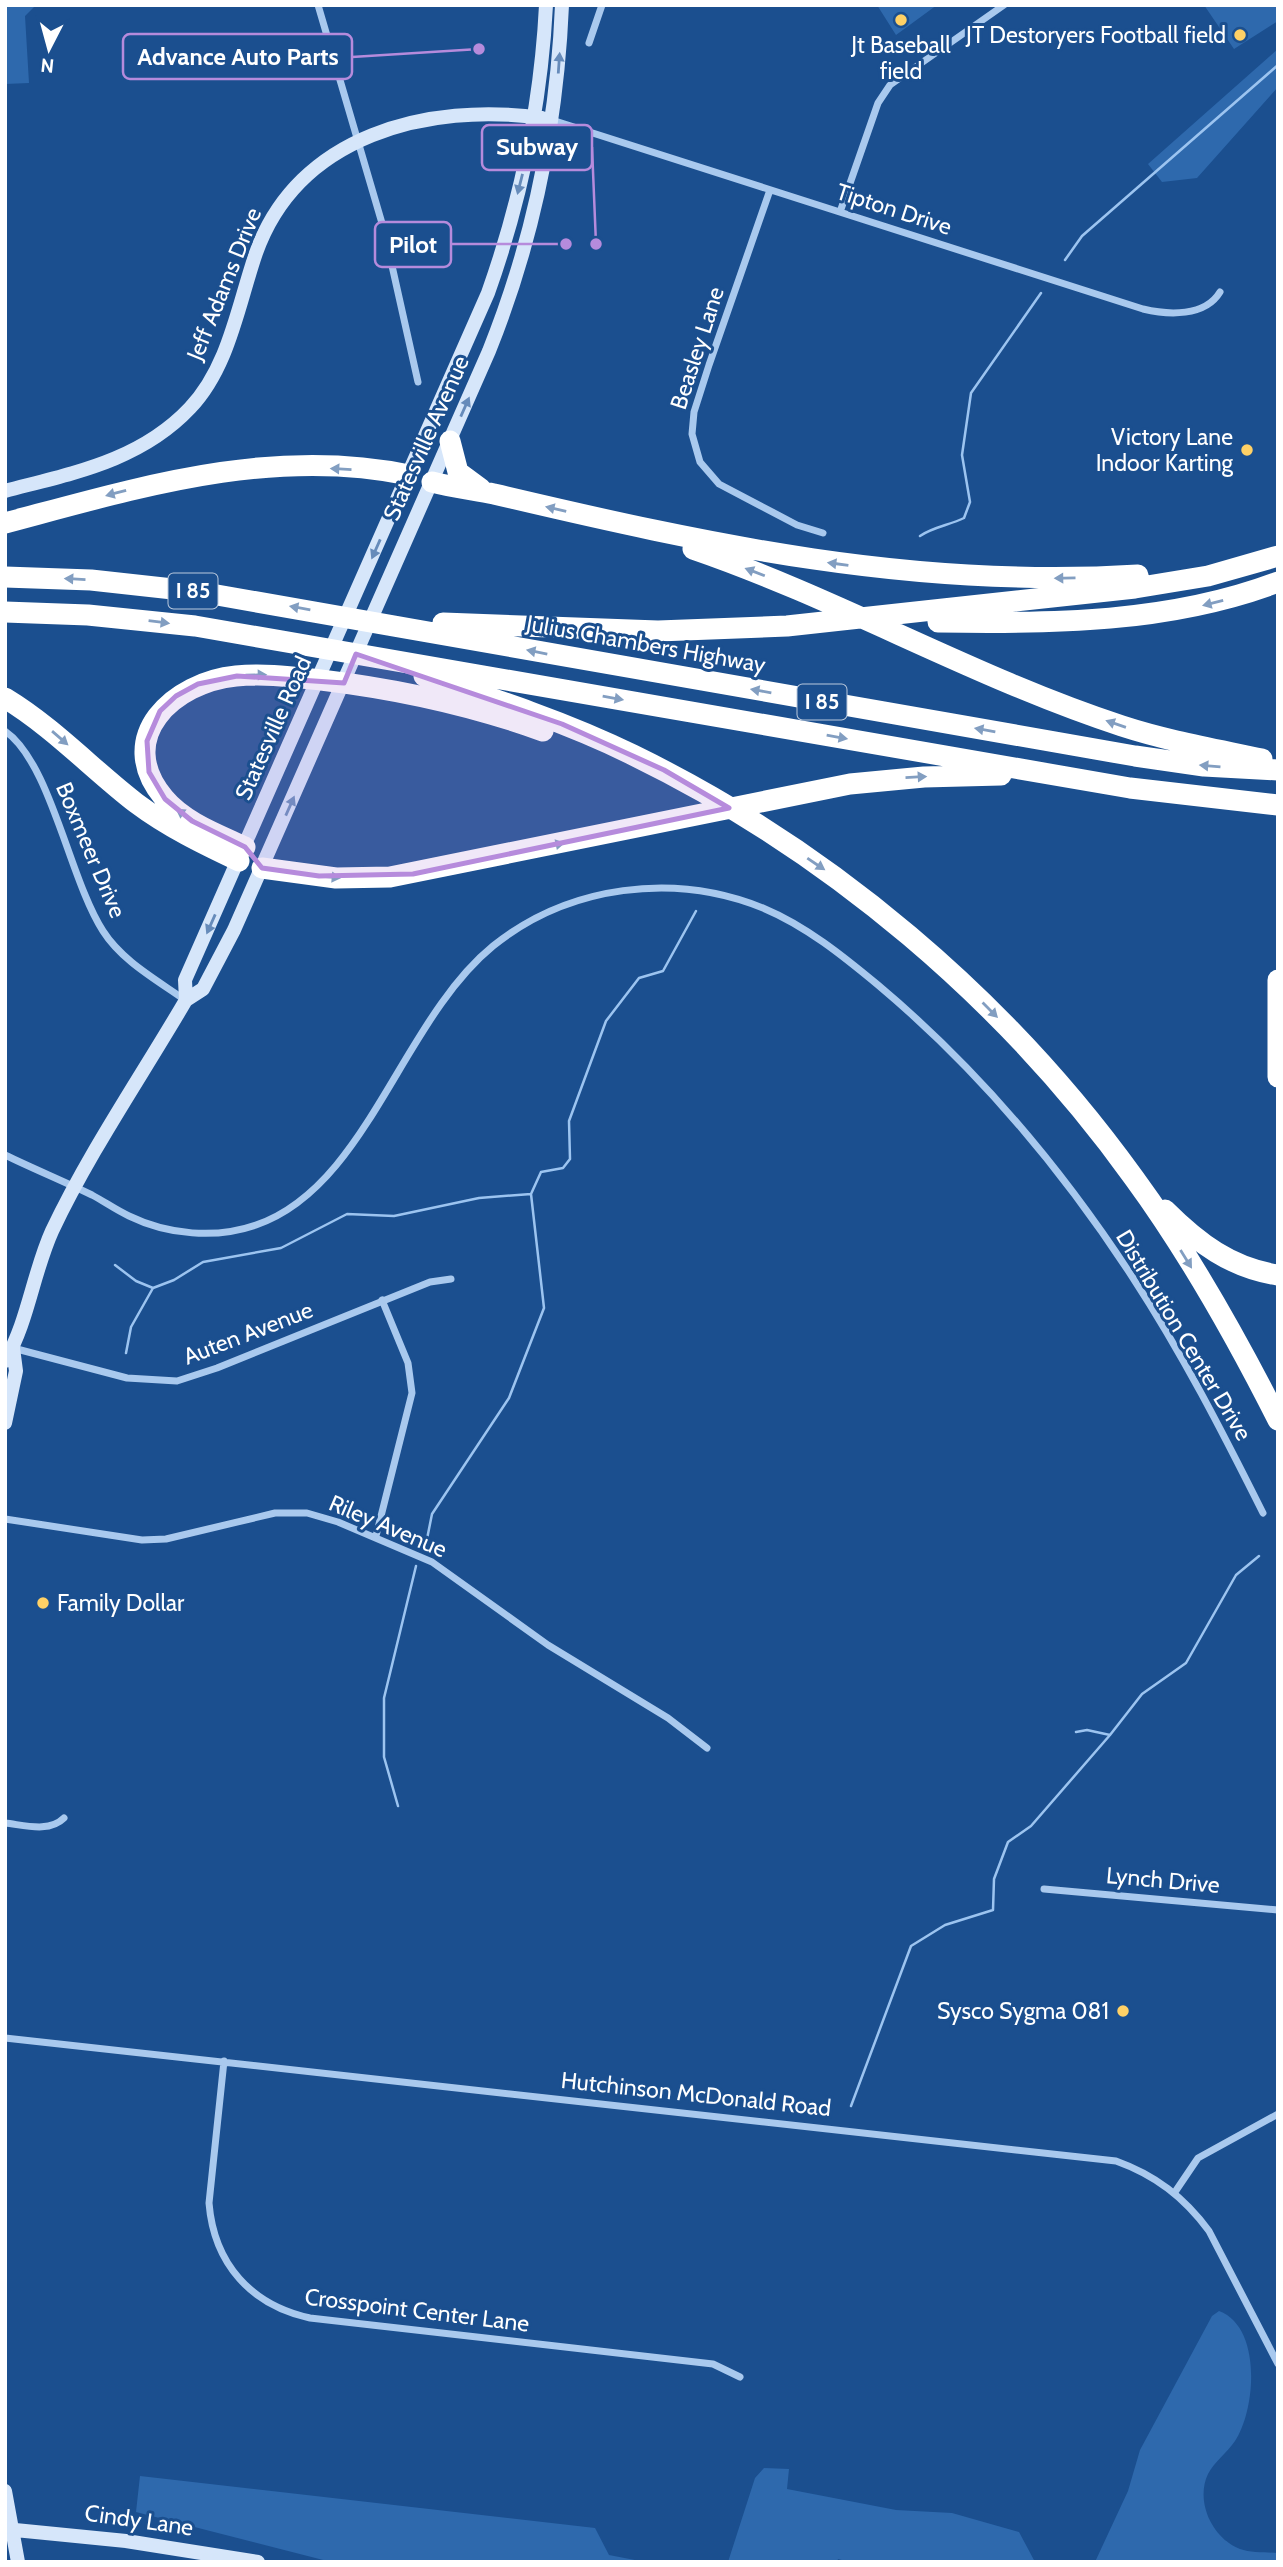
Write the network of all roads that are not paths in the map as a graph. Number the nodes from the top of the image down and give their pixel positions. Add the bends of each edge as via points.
1 (318, 5) edge
2 (546, 5) edge
3 (562, 5) edge
4 (602, 5) edge
5 (1004, 5) edge
6 (589, 43) dead end
7 (534, 117) junction
8 (552, 120) junction
9 (358, 139) junction
10 (771, 190) junction
11 (841, 212) junction
12 (1220, 292) dead end
13 (418, 382) dead end
14 (450, 441) junction
15 (408, 475) junction
16 (432, 482) junction
17 (5, 491) edge
18 (489, 493) junction
19 (5, 523) edge
20 (622, 525) junction
21 (823, 533) dead end
22 (1278, 554) edge
23 (5, 577) edge
24 (1278, 582) edge
25 (5, 612) edge
26 (367, 620) junction
27 (853, 621) junction
28 (352, 653) junction
29 (5, 698) edge
30 (5, 731) edge
31 (1278, 763) edge
32 (1278, 770) edge
33 (1053, 775) junction
34 (1278, 805) edge
35 (759, 827) junction
36 (242, 854) junction
37 (262, 868) junction
38 (1278, 980) edge
39 (186, 1000) junction
40 (1278, 1077) edge
41 (5, 1155) edge
42 (1137, 1181) junction
43 (75, 1188) junction
44 (1278, 1275) edge
45 (451, 1279) dead end
46 (382, 1300) junction
47 (9, 1355) edge
48 (1278, 1420) edge
49 (5, 1423) edge
50 (1263, 1513) dead end
51 (5, 1519) edge
52 (376, 1536) junction
53 (707, 1748) dead end
54 (64, 1818) dead end
55 (5, 1823) edge
56 (1044, 1889) dead end
57 (1278, 1910) edge
58 (5, 2038) edge
59 (224, 2061) junction
60 (1278, 2114) edge
61 (1175, 2192) junction
62 (1278, 2364) edge
63 (740, 2377) dead end
64 (5, 2491) edge
65 (8, 2527) edge
66 (229, 2559) edge
67 (18, 2562) edge
68 (258, 2562) edge

1 - 9 street
2 - 7 main road, Statesville Avenue
8 -> 3 main road, Statesville Avenue
4 - 6 street
5 - 11 street via 890,85 878,103
7 - 8 main road, Jeff Adams Drive
7 - 9 main road, Jeff Adams Drive via 447,118 392,127
7 -> 15 main road, Statesville Avenue via 496,268
8 - 10 street, Tipton Drive
14 -> 8 main road, Statesville Avenue via 517,275 538,198
9 - 13 street
9 - 17 main road, Jeff Adams Drive via 313,168 275,214 258,249 221,358 192,406 163,433 114,461
10 - 11 street, Tipton Drive
10 - 21 street, Beasley Lane via 709,365 692,434 700,462 719,484 797,525
11 - 12 street, Tipton Drive via 1154,312 1203,308
14 - 16 main road, Statesville Avenue
14 - 18 highway via 458,472
15 - 16 main road
15 -> 19 highway via 305,467 241,468 145,485
15 -> 36 main road, Statesville Road
16 - 18 highway
37 -> 16 main road, Statesville Avenue
20 -> 18 highway
22 -> 20 highway via 1143,574 976,577 832,564
31 -> 20 highway via 1122,726 818,598
22 - 27 highway via 1233,570 1160,585
26 -> 23 highway, Julius Chambers Highway / I 85 via 176,588
24 -> 27 highway via 1198,607 1135,615 968,623
25 -> 28 highway, I 85 via 160,622
26 - 27 highway via 647,631
32 -> 26 highway, Julius Chambers Highway / I 85 via 1135,756
28 -> 33 highway, I 85
28 - 35 highway via 597,738 675,776
29 -> 36 highway via 151,814 181,833
30 - 39 street, Boxmeer Drive via 33,763 75,876 105,935 133,962
33 - 34 highway, I 85 via 1175,795
37 -> 33 highway via 336,878 390,877 899,778
36 -> 35 highway via 173,807 153,782 146,752 154,721 176,696 210,680 252,675 365,685 498,716 633,767
35 -> 42 highway via 851,889 965,985 1067,1092
36 - 37 main road
36 -> 39 main road, Statesville Road via 185,980
37 - 39 main road, Statesville Road via 203,989
38 - 40 highway
39 - 43 main road, Statesville Road
41 - 43 street, Distribution Center Drive
42 - 44 highway via 1214,1253 1246,1268
42 -> 48 highway via 1231,1333
43 - 47 main road, Statesville Road via 35,1272
43 - 50 street, Distribution Center Drive via 140,1221 178,1231 228,1232 272,1219 311,1194 333,1171 437,1007 480,958 512,932 569,903 622,890 672,888 731,897 797,925 858,969 941,1042 1020,1126 1077,1197 1135,1282
45 - 46 street, Auten Avenue
46 - 47 street, Auten Avenue via 177,1381 127,1378
46 - 52 street via 408,1363 412,1393
47 - 49 main road, Statesville Road via 16,1371
51 - 52 street, Riley Avenue via 126,1538 166,1539 291,1511
52 - 53 street, Riley Avenue via 432,1562 548,1645 658,1711
54 - 55 street via 46,1827
56 - 57 street, Lynch Drive
58 - 59 street, Hutchinson McDonald Road
59 - 61 street, Hutchinson McDonald Road via 1096,2157 1133,2167
59 - 63 street, Crosspoint Center Lane via 211,2221 226,2262 262,2300 310,2318 713,2364
60 - 61 street via 1198,2158
61 - 62 street, Hutchinson McDonald Road via 1209,2231
64 - 65 main road
65 - 66 main road, Cindy Lane
65 - 67 main road
66 - 68 main road, Cindy Lane

